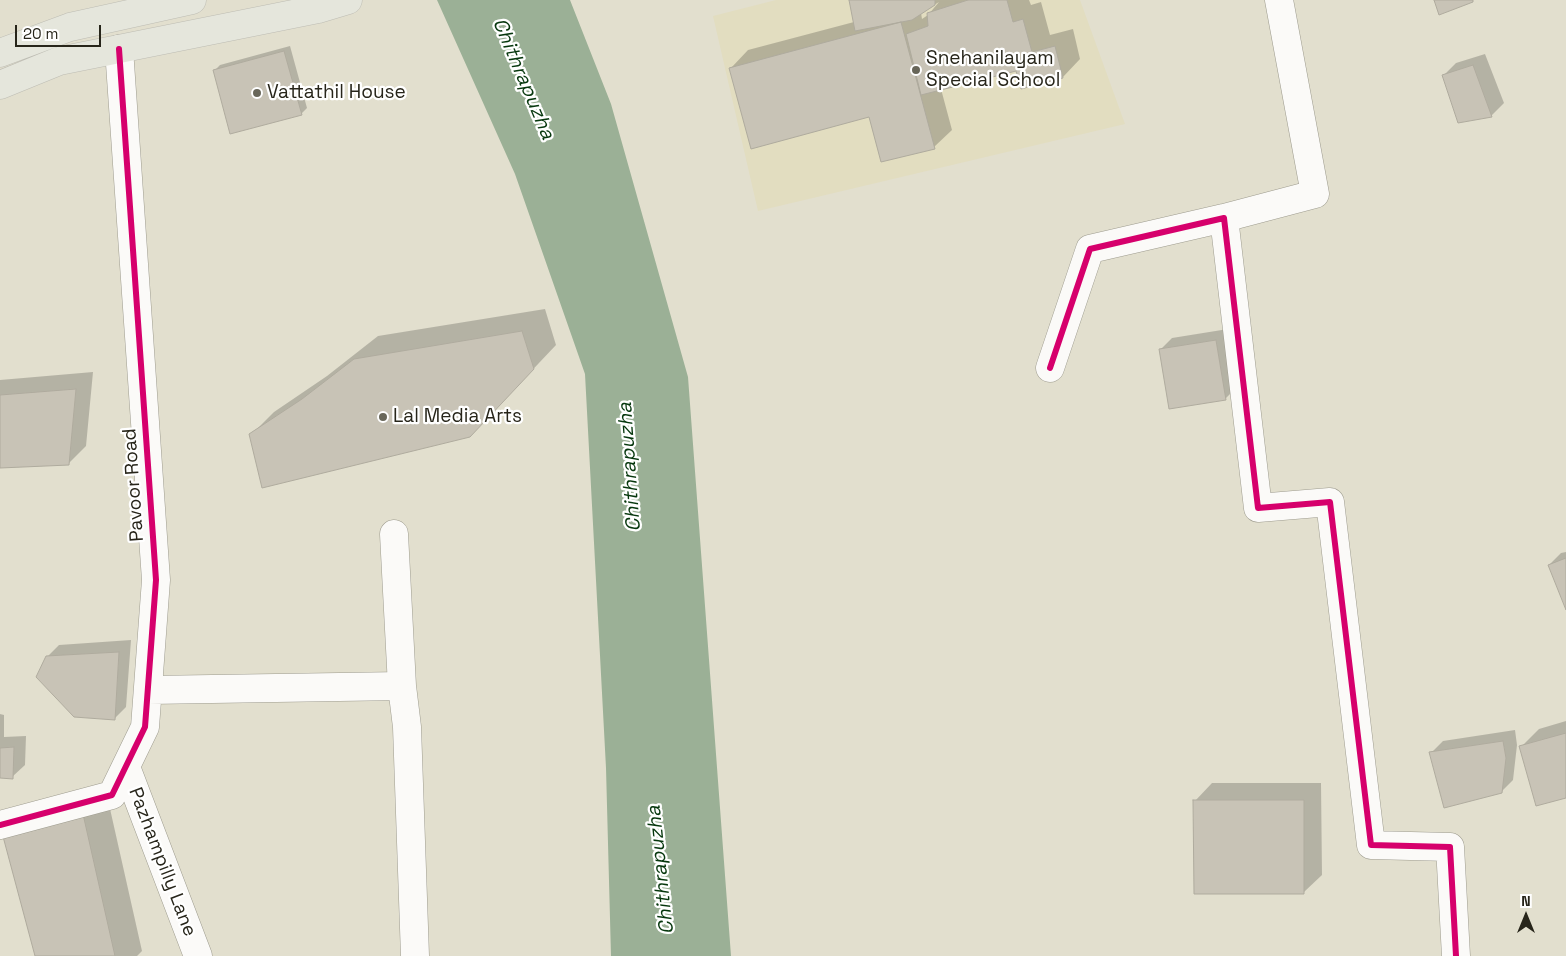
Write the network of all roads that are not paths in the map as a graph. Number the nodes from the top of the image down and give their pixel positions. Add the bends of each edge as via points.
1 (192, 0) edge
2 (348, 0) edge
3 (1279, 0) edge
4 (119, 50) junction
5 (0, 53) edge
6 (0, 85) edge
7 (1224, 218) junction
8 (1050, 368) dead end
9 (394, 534) dead end
10 (402, 686) junction
11 (149, 690) junction
12 (126, 767) junction
13 (0, 825) edge
14 (198, 956) edge
15 (415, 956) edge
16 (1456, 956) edge

1 - 5 main road via 70,28
2 - 4 main road
3 - 7 street via 1315,194
4 - 6 main road via 60,62
4 - 11 street, Pavoor Road via 156,580
7 - 8 street via 1090,249
7 - 16 street via 1258,508 1330,502 1371,845 1450,847
9 - 10 street
10 - 11 street
10 - 15 street via 407,728
11 - 12 street, Pavoor Road via 145,727
12 - 13 street, Pavoor Road via 112,796
12 - 14 street, Pazhampilly Lane

